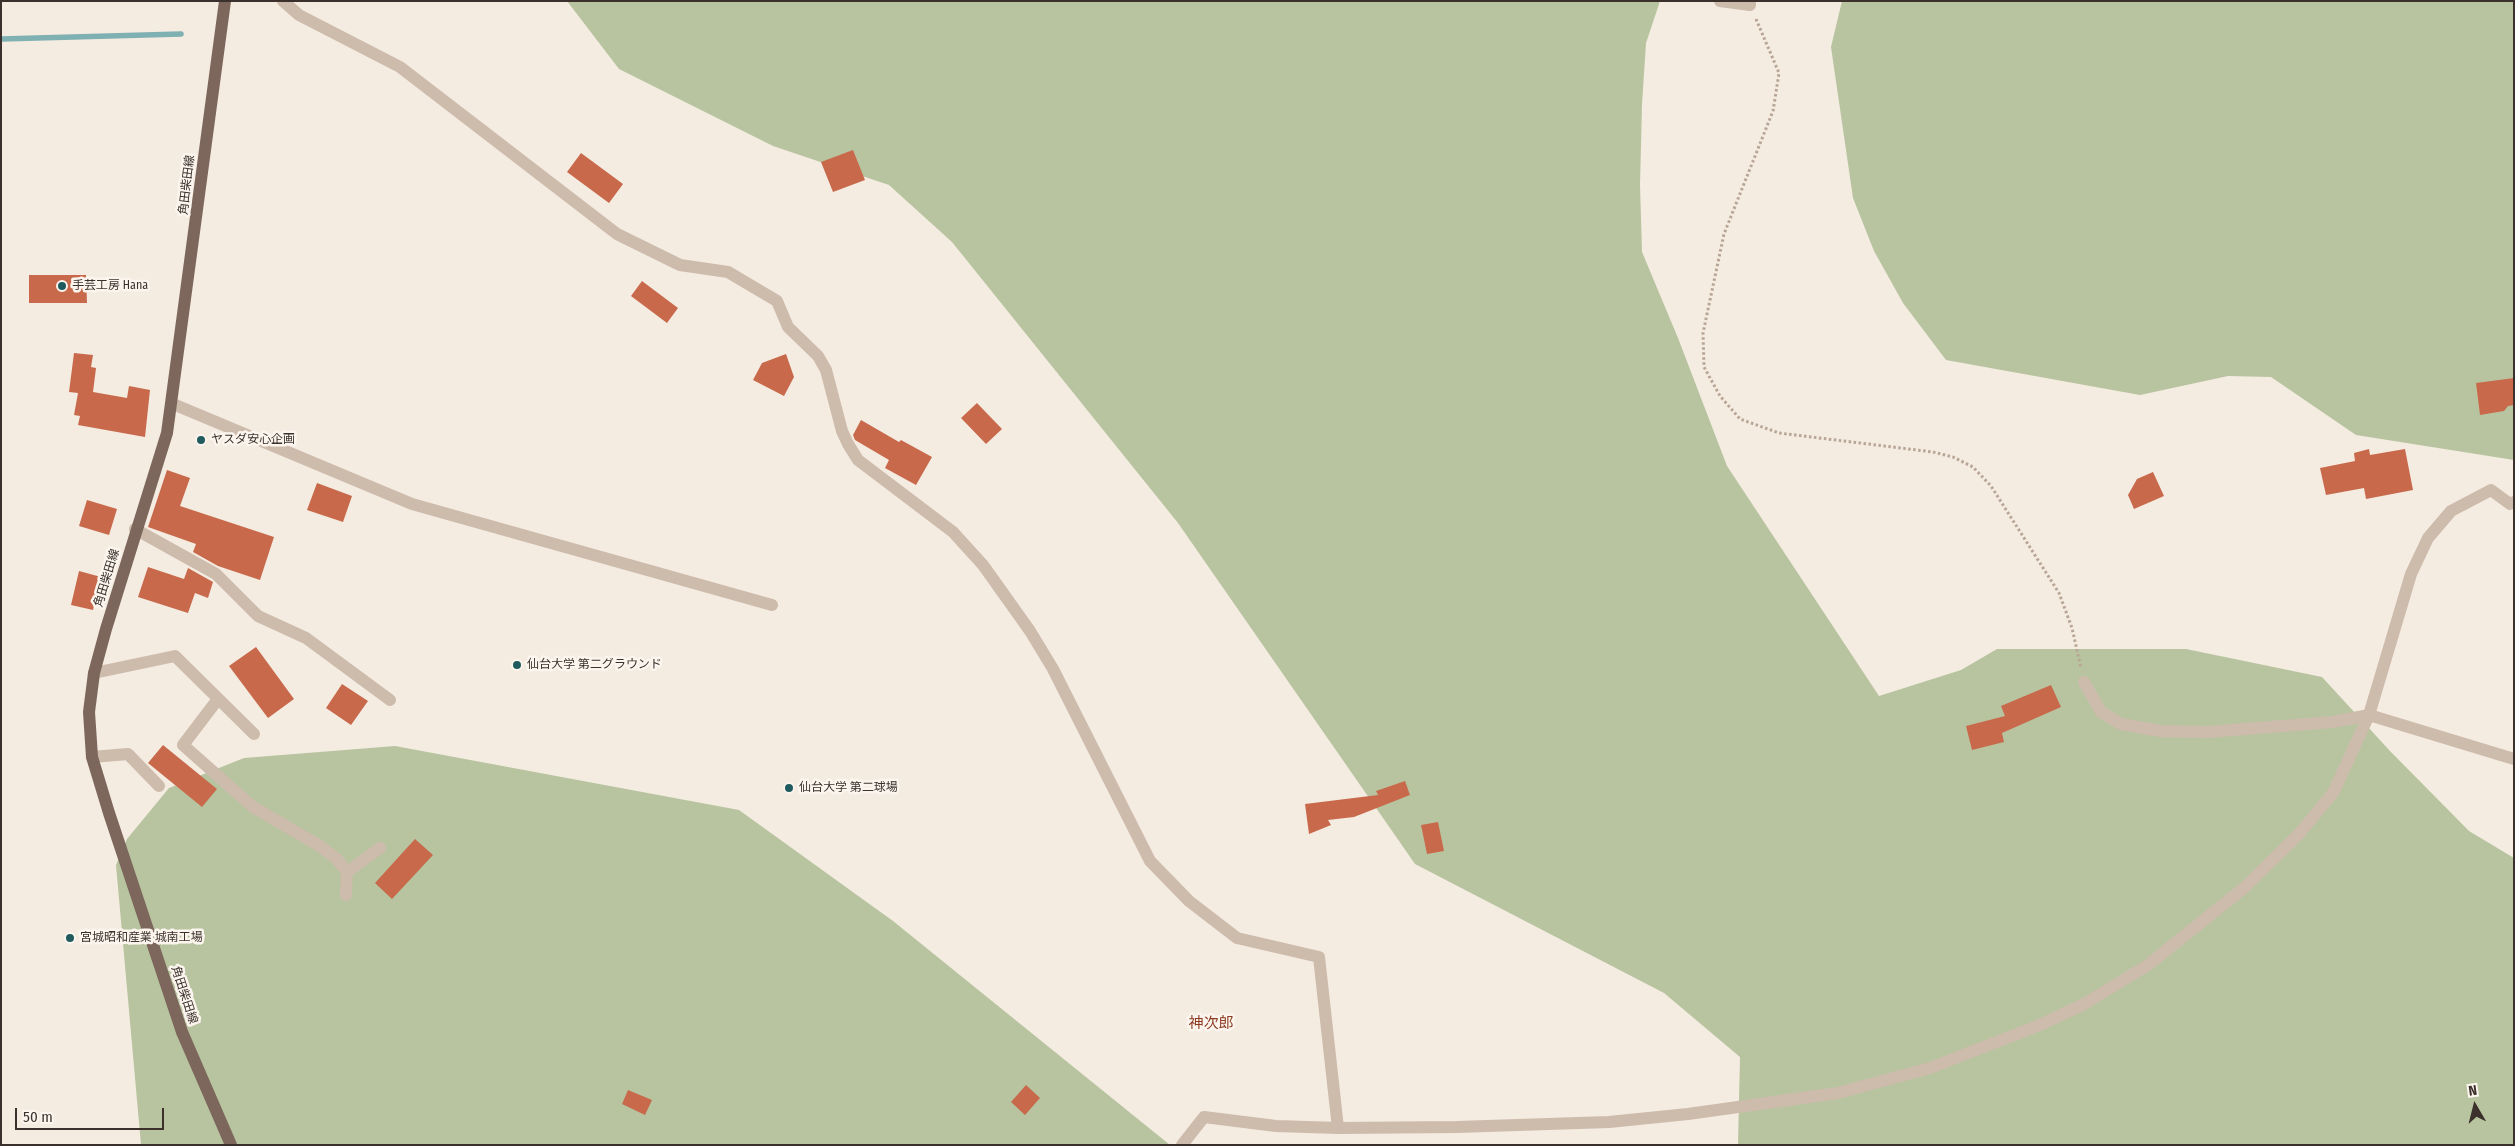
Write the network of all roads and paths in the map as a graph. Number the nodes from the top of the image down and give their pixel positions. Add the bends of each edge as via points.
1 (225, 1) edge
2 (283, 1) edge
3 (1720, 1) edge
4 (1750, 3) edge
5 (173, 404) junction
6 (2514, 502) edge
7 (135, 529) junction
8 (772, 605) dead end
9 (94, 673) junction
10 (2084, 682) joint
11 (218, 699) junction
12 (390, 700) dead end
13 (2369, 715) junction
14 (254, 734) dead end
15 (92, 757) junction
16 (2514, 760) edge
17 (159, 786) dead end
18 (380, 848) dead end
19 (347, 872) junction
20 (346, 895) dead end
21 (1338, 1128) junction
22 (231, 1145) edge
23 (1182, 1145) edge

1 - 5 main road, 角田柴田線
2 - 21 street via 299,15 400,67 618,234 680,265 728,272 777,301 788,327 818,356 826,370 842,431 858,460 953,532 983,565 1030,631 1057,676 1150,861 1189,901 1237,938 1319,957
3 - 4 street
4 - 10 path via 1779,73 1773,111 1724,234 1704,333 1704,367 1720,396 1740,419 1779,433 1933,452 1953,457 1973,468 1991,486 2059,593 2072,628
5 - 7 main road, 角田柴田線 via 167,433
5 - 8 street via 412,504
6 - 13 street via 2510,504 2491,490 2451,511 2428,538 2411,574
7 - 9 main road, 角田柴田線
7 - 12 street via 216,574 258,616 306,638
9 - 11 street via 175,656
9 - 15 main road, 角田柴田線 via 89,712
10 - 13 street via 2101,712 2121,724 2160,731 2206,732 2333,722
11 - 14 street
11 - 19 street via 183,745 253,807 320,846
13 - 16 street
13 - 21 street via 2333,793 2298,835 2245,888 2148,965 2084,1004 2040,1025 1930,1068 1838,1092 1609,1122
15 - 17 street via 128,754
15 - 22 main road, 角田柴田線 via 182,1032
18 - 19 street
19 - 20 street
21 - 23 street via 1276,1126 1204,1117

